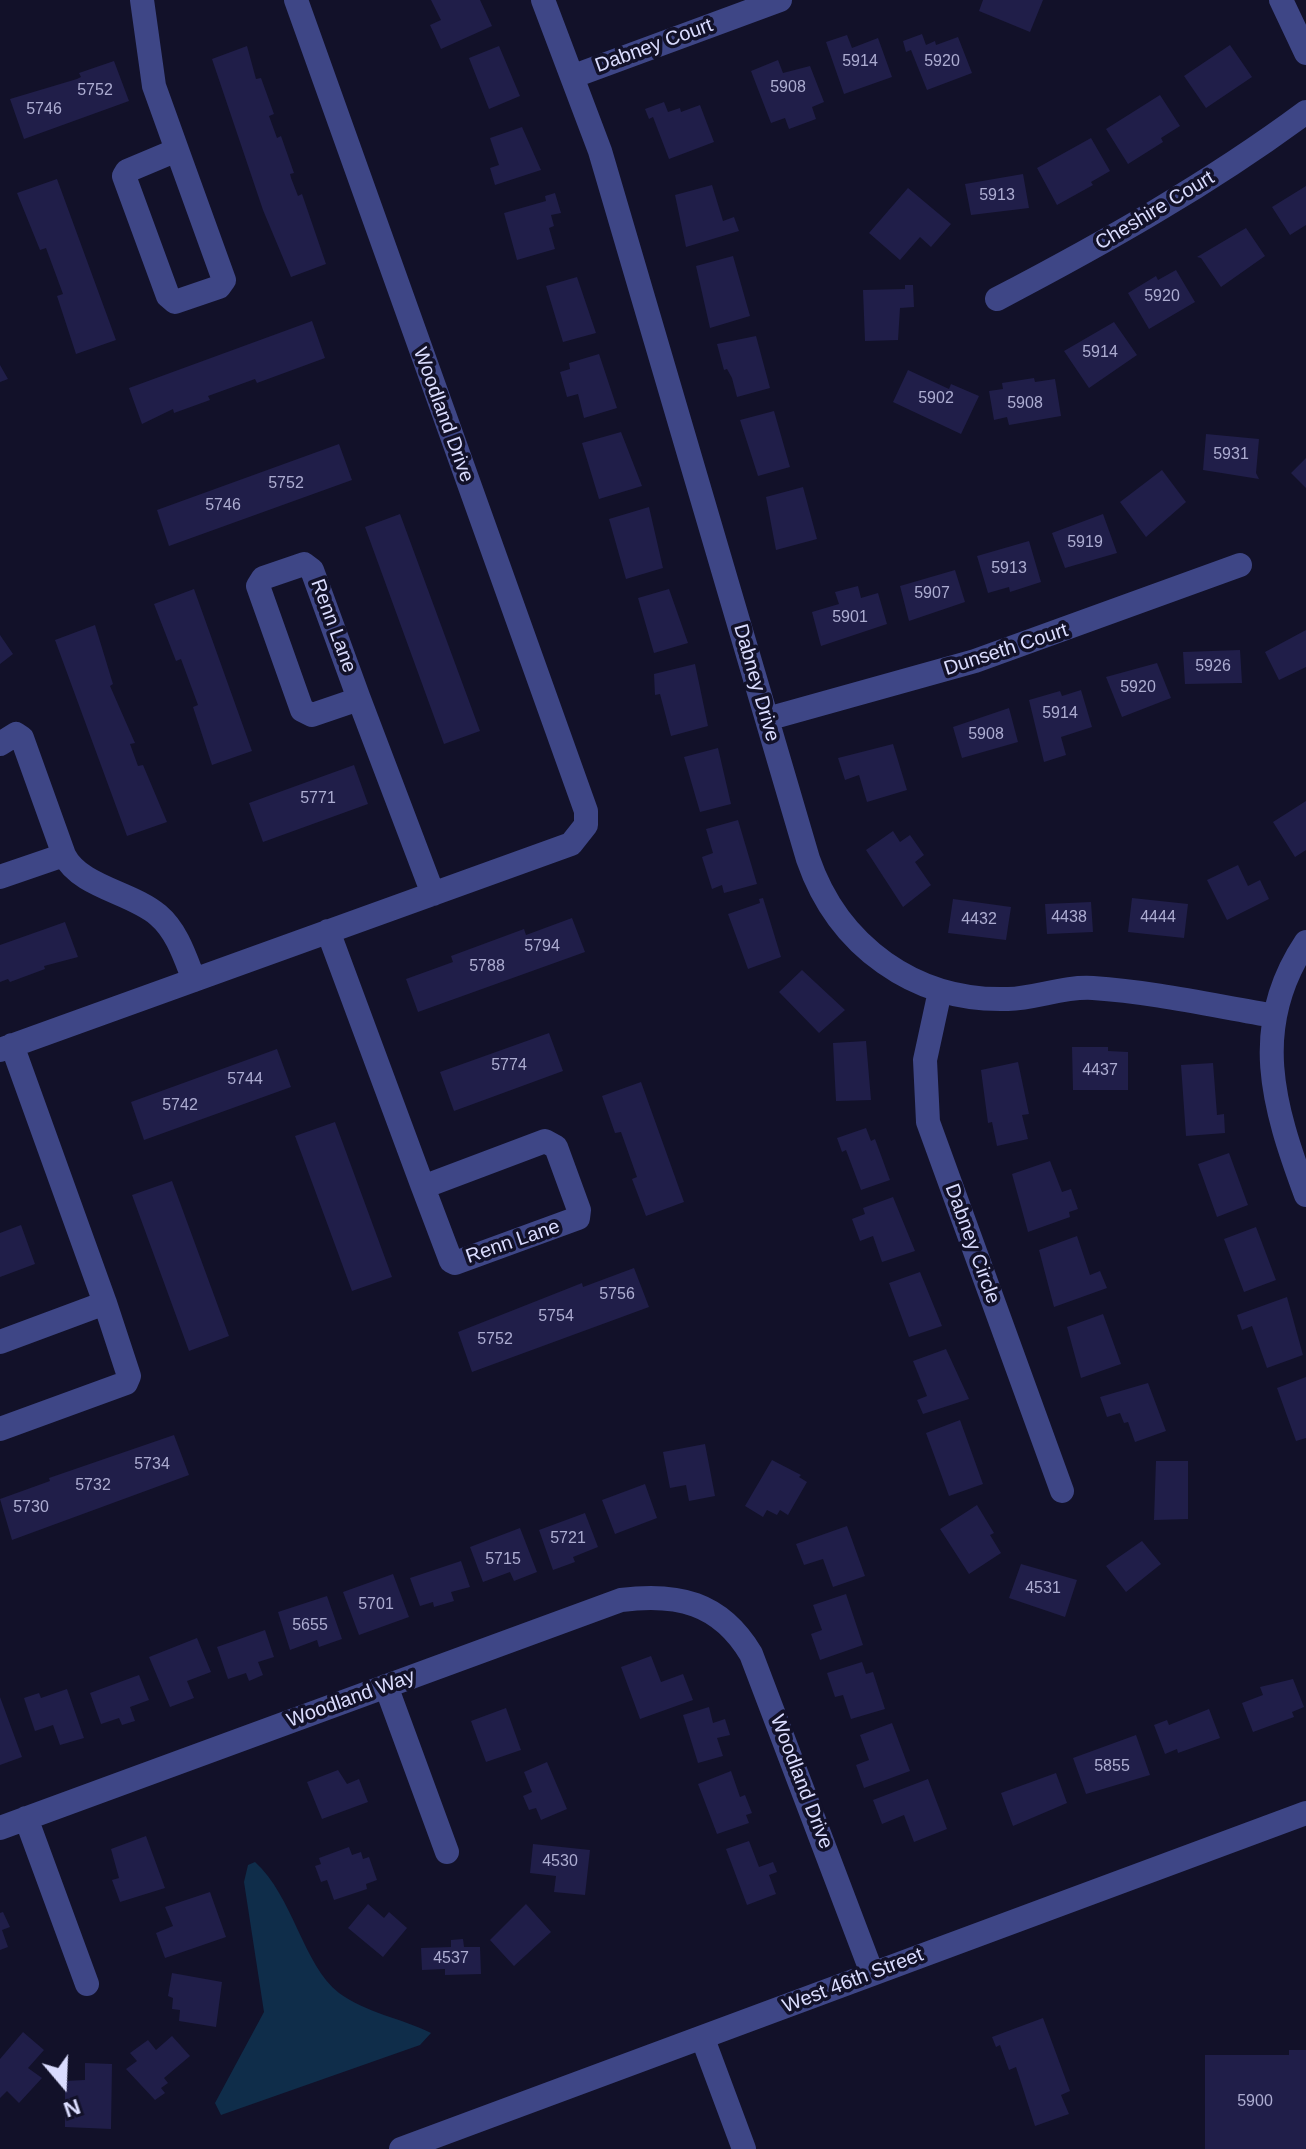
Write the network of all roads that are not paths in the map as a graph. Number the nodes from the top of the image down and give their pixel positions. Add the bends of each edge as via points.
1 (142, 0) edge
2 (296, 0) edge
3 (543, 0) edge
4 (780, 0) edge
5 (1281, 0) edge
6 (1306, 53) edge
7 (574, 76) junction
8 (1306, 112) edge
9 (177, 150) junction
10 (997, 299) dead end
11 (1240, 565) dead end
12 (359, 699) junction
13 (767, 719) junction
14 (0, 744) edge
15 (64, 855) junction
16 (0, 877) edge
17 (433, 894) junction
18 (328, 931) junction
19 (1306, 942) edge
20 (194, 980) junction
21 (940, 991) junction
22 (1275, 1016) junction
23 (6, 1048) edge
24 (423, 1187) junction
25 (1306, 1195) edge
26 (105, 1303) junction
27 (0, 1342) edge
28 (0, 1429) edge
29 (1062, 1491) dead end
30 (705, 1609) joint
31 (386, 1686) junction
32 (1306, 1813) edge
33 (26, 1818) junction
34 (0, 1828) edge
35 (447, 1852) dead end
36 (872, 1973) junction
37 (87, 1984) dead end
38 (703, 2039) junction
39 (401, 2149) edge
40 (744, 2149) edge

1 - 9 street via 154,86
2 - 17 street, Woodland Drive via 586,811 584,830 571,844
3 - 7 street, Dabney Drive
4 - 7 street, Dabney Court
5 - 6 street
7 - 13 street, Dabney Drive
8 - 10 street, Cheshire Court via 1126,230
9 - 9 street via 124,176 168,296 175,302 219,287 224,280
11 - 13 street, Dunseth Court via 975,661
12 - 12 street, Renn Lane via 309,565 263,578 259,589 304,713
12 - 17 street, Renn Lane
13 - 21 street, Dabney Drive via 808,859 832,911 879,960 909,980
14 - 15 street via 16,734 22,738
15 - 16 street
15 - 20 street via 80,873 160,916
17 - 18 street
18 - 20 street
18 - 24 street, Renn Lane
19 - 22 street
20 - 23 street
21 - 22 street, Dabney Drive via 1009,999 1090,988
21 - 29 street, Dabney Circle via 925,1060 928,1122
22 - 25 street via 1274,1100
23 - 26 street
24 - 24 street, Renn Lane via 455,1263 574,1221 579,1214 550,1141
26 - 27 street
26 - 28 street via 129,1380
30 - 31 street, Woodland Way via 666,1596 621,1600
30 - 36 street, Woodland Drive via 729,1626 756,1662
31 - 33 street, Woodland Way
31 - 35 street
32 - 36 street, West 46th Street
33 - 34 street, Woodland Way
33 - 37 street
36 - 38 street, West 46th Street
38 - 39 street, West 46th Street
38 - 40 street

